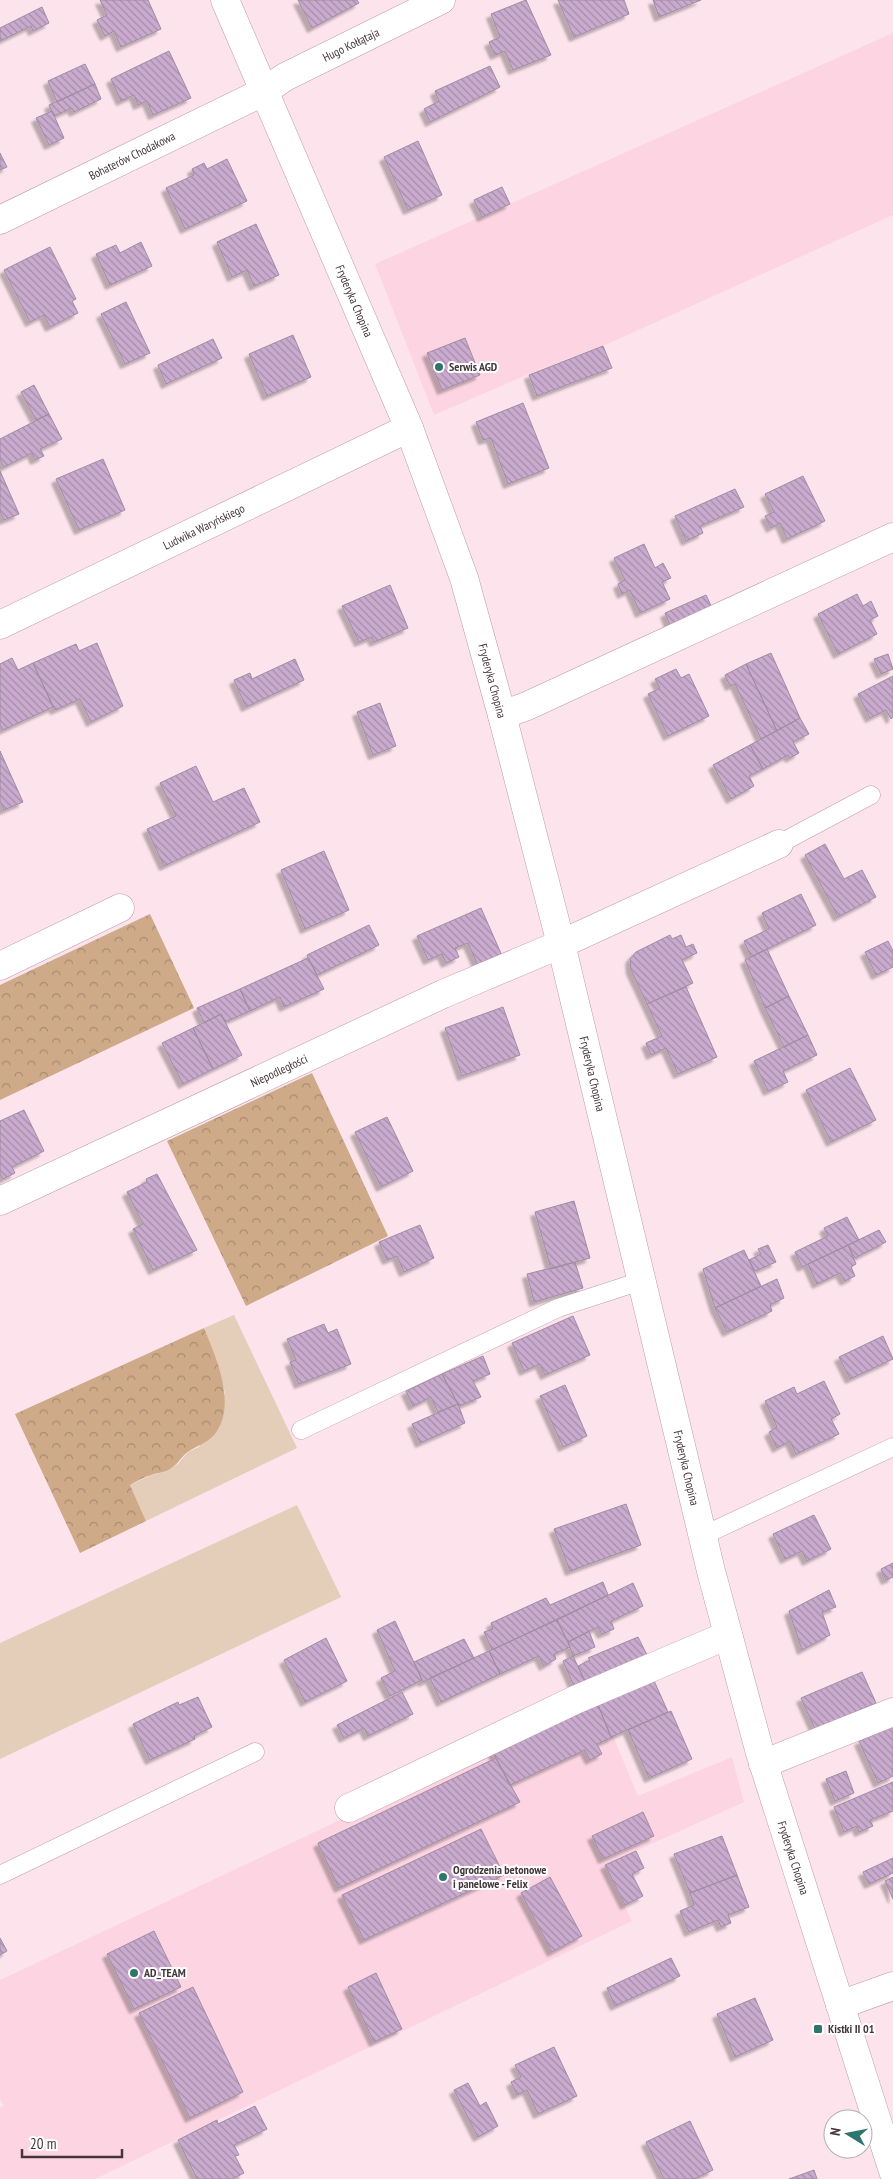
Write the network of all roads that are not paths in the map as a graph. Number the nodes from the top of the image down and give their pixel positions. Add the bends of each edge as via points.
1 (225, 0) edge
2 (441, 0) edge
3 (263, 92) junction
4 (0, 220) edge
5 (409, 428) junction
6 (893, 537) edge
7 (0, 625) edge
8 (502, 715) junction
9 (871, 795) dead end
10 (779, 844) joint
11 (120, 908) dead end
12 (560, 944) junction
13 (0, 966) edge
14 (0, 1202) edge
15 (641, 1281) junction
16 (301, 1430) dead end
17 (893, 1447) edge
18 (702, 1536) junction
19 (728, 1635) junction
20 (893, 1712) edge
21 (255, 1752) dead end
22 (763, 1764) junction
23 (349, 1808) dead end
24 (0, 1875) edge
25 (893, 1986) edge
26 (840, 2005) junction
27 (893, 2171) edge

1 - 3 street, Fryderyka Chopina
2 - 3 street, Hugo Kołłątaja via 286,77
3 - 4 street, Bohaterów Chodakowa
3 - 5 street, Fryderyka Chopina
5 - 7 street, Ludwika Waryńskiego
5 - 8 street, Fryderyka Chopina via 464,578
6 - 8 street
8 - 12 street, Fryderyka Chopina
9 - 10 lane
10 - 12 street, Niepodległości
11 - 13 street
12 - 14 street, Niepodległości via 444,994
12 - 15 street, Fryderyka Chopina
15 - 16 lane via 558,1308
15 - 18 street, Fryderyka Chopina
17 - 18 lane
18 - 19 street, Fryderyka Chopina
19 - 22 street, Fryderyka Chopina
19 - 23 street via 575,1700
20 - 22 street
21 - 24 lane
22 - 26 street, Fryderyka Chopina
25 - 26 street
26 - 27 street, Fryderyka Chopina

